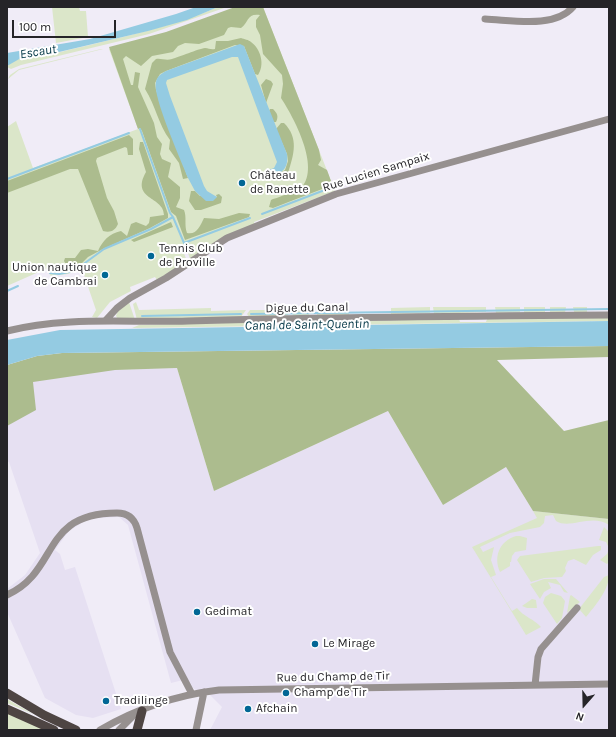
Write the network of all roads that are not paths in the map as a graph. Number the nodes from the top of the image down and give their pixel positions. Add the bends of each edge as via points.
1 (573, 7) edge
2 (484, 19) dead end
3 (609, 119) edge
4 (609, 315) edge
5 (105, 321) junction
6 (7, 331) edge
7 (7, 595) edge
8 (577, 608) dead end
9 (609, 684) edge
10 (535, 685) junction
11 (204, 692) junction
12 (7, 693) edge
13 (192, 694) junction
14 (7, 710) edge
15 (138, 712) junction
16 (54, 730) edge
17 (76, 730) edge
18 (100, 730) edge
19 (119, 730) edge
20 (137, 730) edge
21 (196, 730) edge

1 - 2 street via 561,17 549,21
3 - 5 street, Rue Lucien Sampaix via 336,194 227,238 163,280 126,300
4 - 5 street, Digue du Canal
5 - 6 street, Digue du Canal via 56,322
7 - 13 street via 29,580 62,532 75,521 90,516 126,514 135,522 170,652
8 - 10 street via 541,649
9 - 10 street, Rue du Champ de Tir
10 - 11 street, Rue du Champ de Tir
11 - 13 street, Rue du Champ de Tir
11 - 21 street
12 - 17 main road
13 - 15 street, Rue du Champ de Tir
14 - 16 main road
15 - 18 street, Rue du Champ de Tir
15 - 19 street
15 - 20 main road

